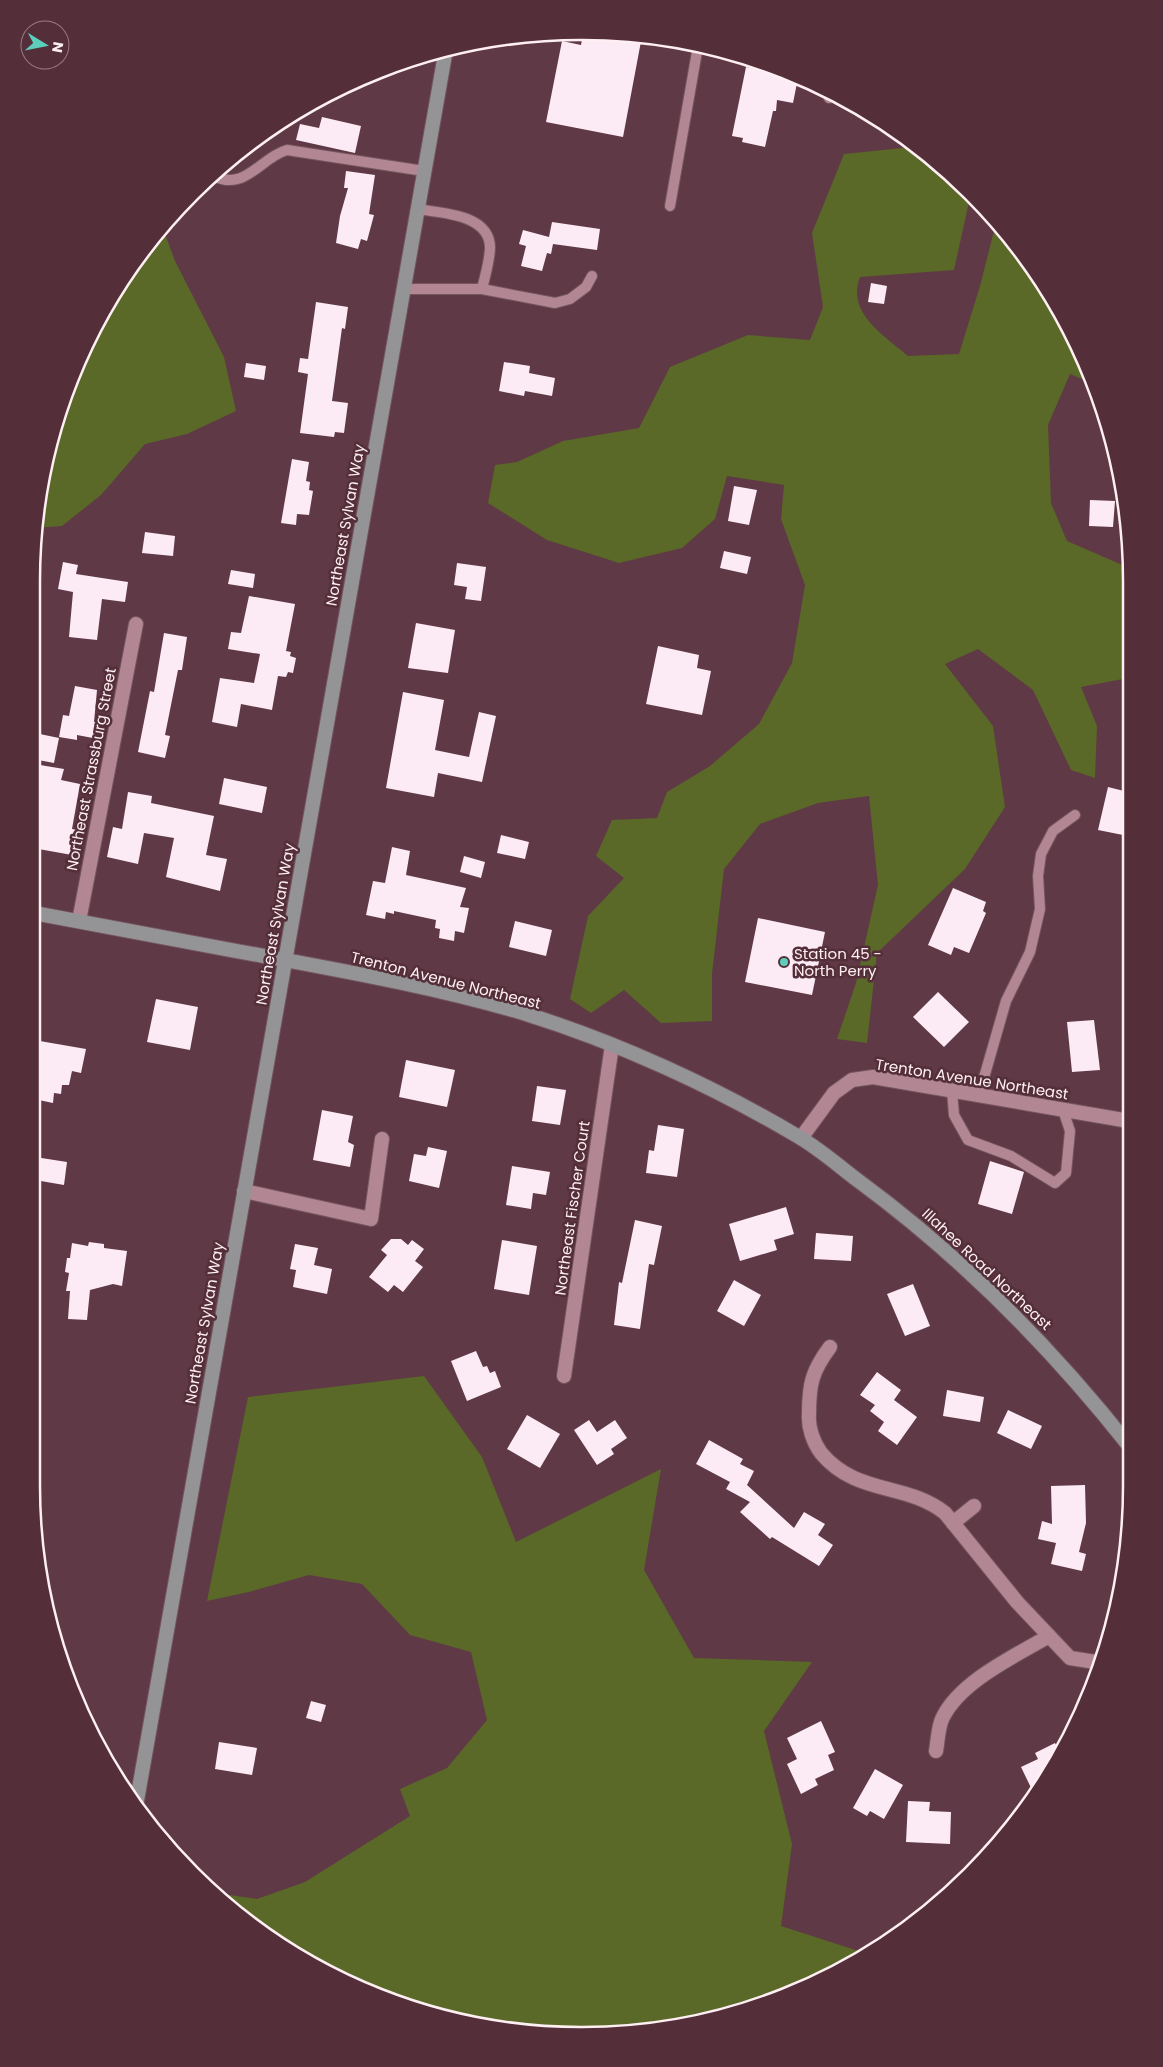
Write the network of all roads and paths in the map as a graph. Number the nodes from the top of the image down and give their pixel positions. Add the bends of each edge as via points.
1 (697, 52) edge
2 (445, 57) edge
3 (424, 172) junction
4 (220, 178) edge
5 (670, 206) dead end
6 (418, 209) junction
7 (592, 276) dead end
8 (403, 289) junction
9 (482, 289) junction
10 (136, 624) dead end
11 (1075, 815) dead end
12 (40, 914) edge
13 (79, 921) junction
14 (285, 960) junction
15 (612, 1045) junction
16 (952, 1091) junction
17 (979, 1095) junction
18 (1063, 1110) junction
19 (1123, 1120) edge
20 (801, 1138) junction
21 (382, 1139) dead end
22 (244, 1191) junction
23 (830, 1347) dead end
24 (564, 1376) dead end
25 (1123, 1438) edge
26 (974, 1506) dead end
27 (953, 1523) junction
28 (1049, 1636) junction
29 (1093, 1662) edge
30 (936, 1751) dead end
31 (134, 1790) edge

1 - 5 lane
2 - 3 main road, Northeast Sylvan Way
3 - 4 lane via 287,150 276,153 252,174 236,180
3 - 6 main road, Northeast Sylvan Way
6 - 8 main road, Northeast Sylvan Way
6 - 9 lane via 472,220 489,236 490,248
7 - 9 lane via 586,287 570,299 555,303
8 - 9 lane
8 - 14 main road, Northeast Sylvan Way
10 - 13 street, Northeast Strassburg Street
11 - 17 lane via 1053,831 1041,854 1038,876 1040,909 1030,952 1006,1001
12 - 13 main road, Trenton Avenue Northeast
13 - 14 main road, Trenton Avenue Northeast
14 - 15 main road, Trenton Avenue Northeast via 472,1000 538,1018
14 - 22 main road, Northeast Sylvan Way
15 - 20 main road, Trenton Avenue Northeast via 686,1077
15 - 24 street, Northeast Fischer Court
16 - 17 street, Trenton Avenue Northeast
16 - 18 lane via 954,1115 968,1140 1011,1156 1055,1183 1066,1172 1070,1131
16 - 20 street, Trenton Avenue Northeast via 873,1077 852,1080 834,1093
17 - 18 street, Trenton Avenue Northeast
18 - 19 street, Trenton Avenue Northeast
20 - 25 main road, Illahee Road Northeast via 909,1218 1001,1300 1068,1371
21 - 22 street via 372,1219
22 - 31 main road, Northeast Sylvan Way
23 - 27 street via 815,1367 809,1395 808,1424 817,1447 832,1467 854,1480 936,1506
26 - 27 street
27 - 28 street
28 - 29 street via 1070,1658
28 - 30 street via 991,1671 957,1698 942,1718

